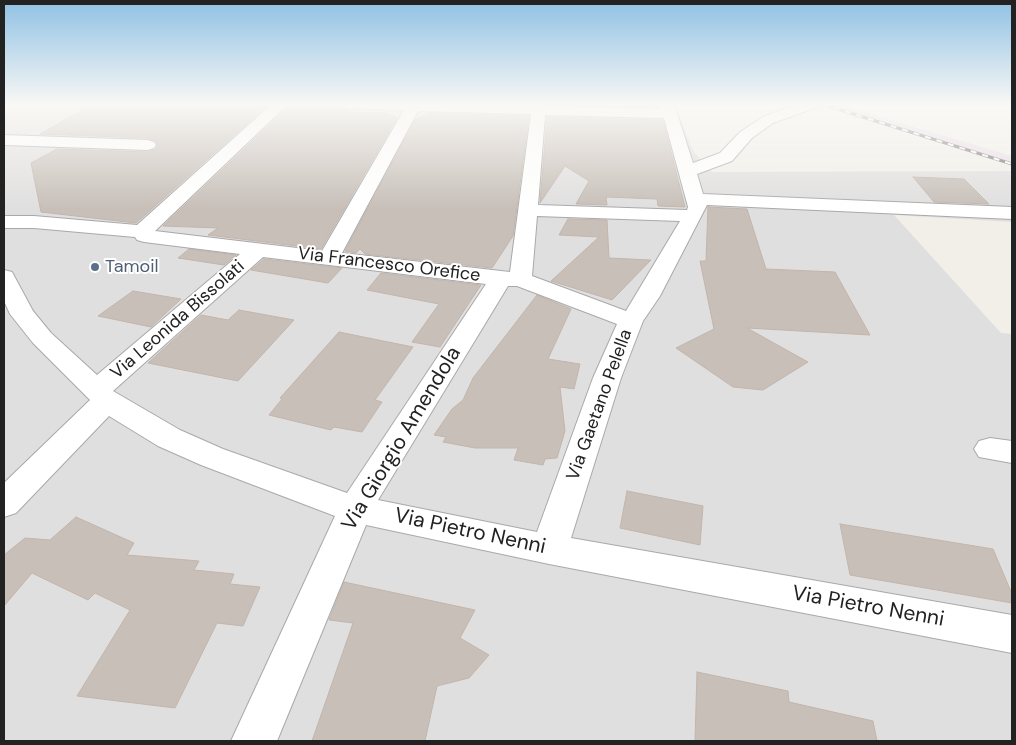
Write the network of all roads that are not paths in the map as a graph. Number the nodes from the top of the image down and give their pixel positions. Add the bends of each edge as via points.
1 (243, 139) edge
2 (396, 139) edge
3 (535, 139) edge
4 (678, 139) edge
5 (743, 139) edge
6 (4, 140) edge
7 (148, 144) dead end
8 (688, 171) junction
9 (695, 207) junction
10 (527, 210) junction
11 (1012, 213) edge
12 (4, 222) edge
13 (142, 232) junction
14 (259, 249) junction
15 (329, 258) junction
16 (4, 277) edge
17 (510, 279) junction
18 (631, 321) junction
19 (102, 395) junction
20 (4, 504) edge
21 (355, 509) junction
22 (549, 549) junction
23 (1012, 634) edge
24 (254, 741) edge

1 - 13 street
2 - 15 street
3 - 10 street
4 - 8 street
5 - 8 street via 726,157
6 - 7 street
8 - 9 street
9 - 10 street
9 - 11 street
9 - 18 street, Via Gaetano Pelella via 648,296
10 - 17 street
12 - 13 street, Via Francesco Orefice
13 - 14 street, Via Francesco Orefice via 144,236
14 - 15 street, Via Francesco Orefice
14 - 19 street, Via Leonida Bissolati
15 - 17 street, Via Francesco Orefice
16 - 19 street, Via Pietro Nenni via 22,314
17 - 18 street, Via Francesco Orefice
17 - 21 street, Via Giorgio Amendola
18 - 22 street, Via Gaetano Pelella via 607,378
19 - 20 street, Via Leonida Bissolati
19 - 21 street, Via Pietro Nenni via 177,442
21 - 22 street, Via Pietro Nenni
21 - 24 street, Via Giorgio Amendola
22 - 23 street, Via Pietro Nenni

